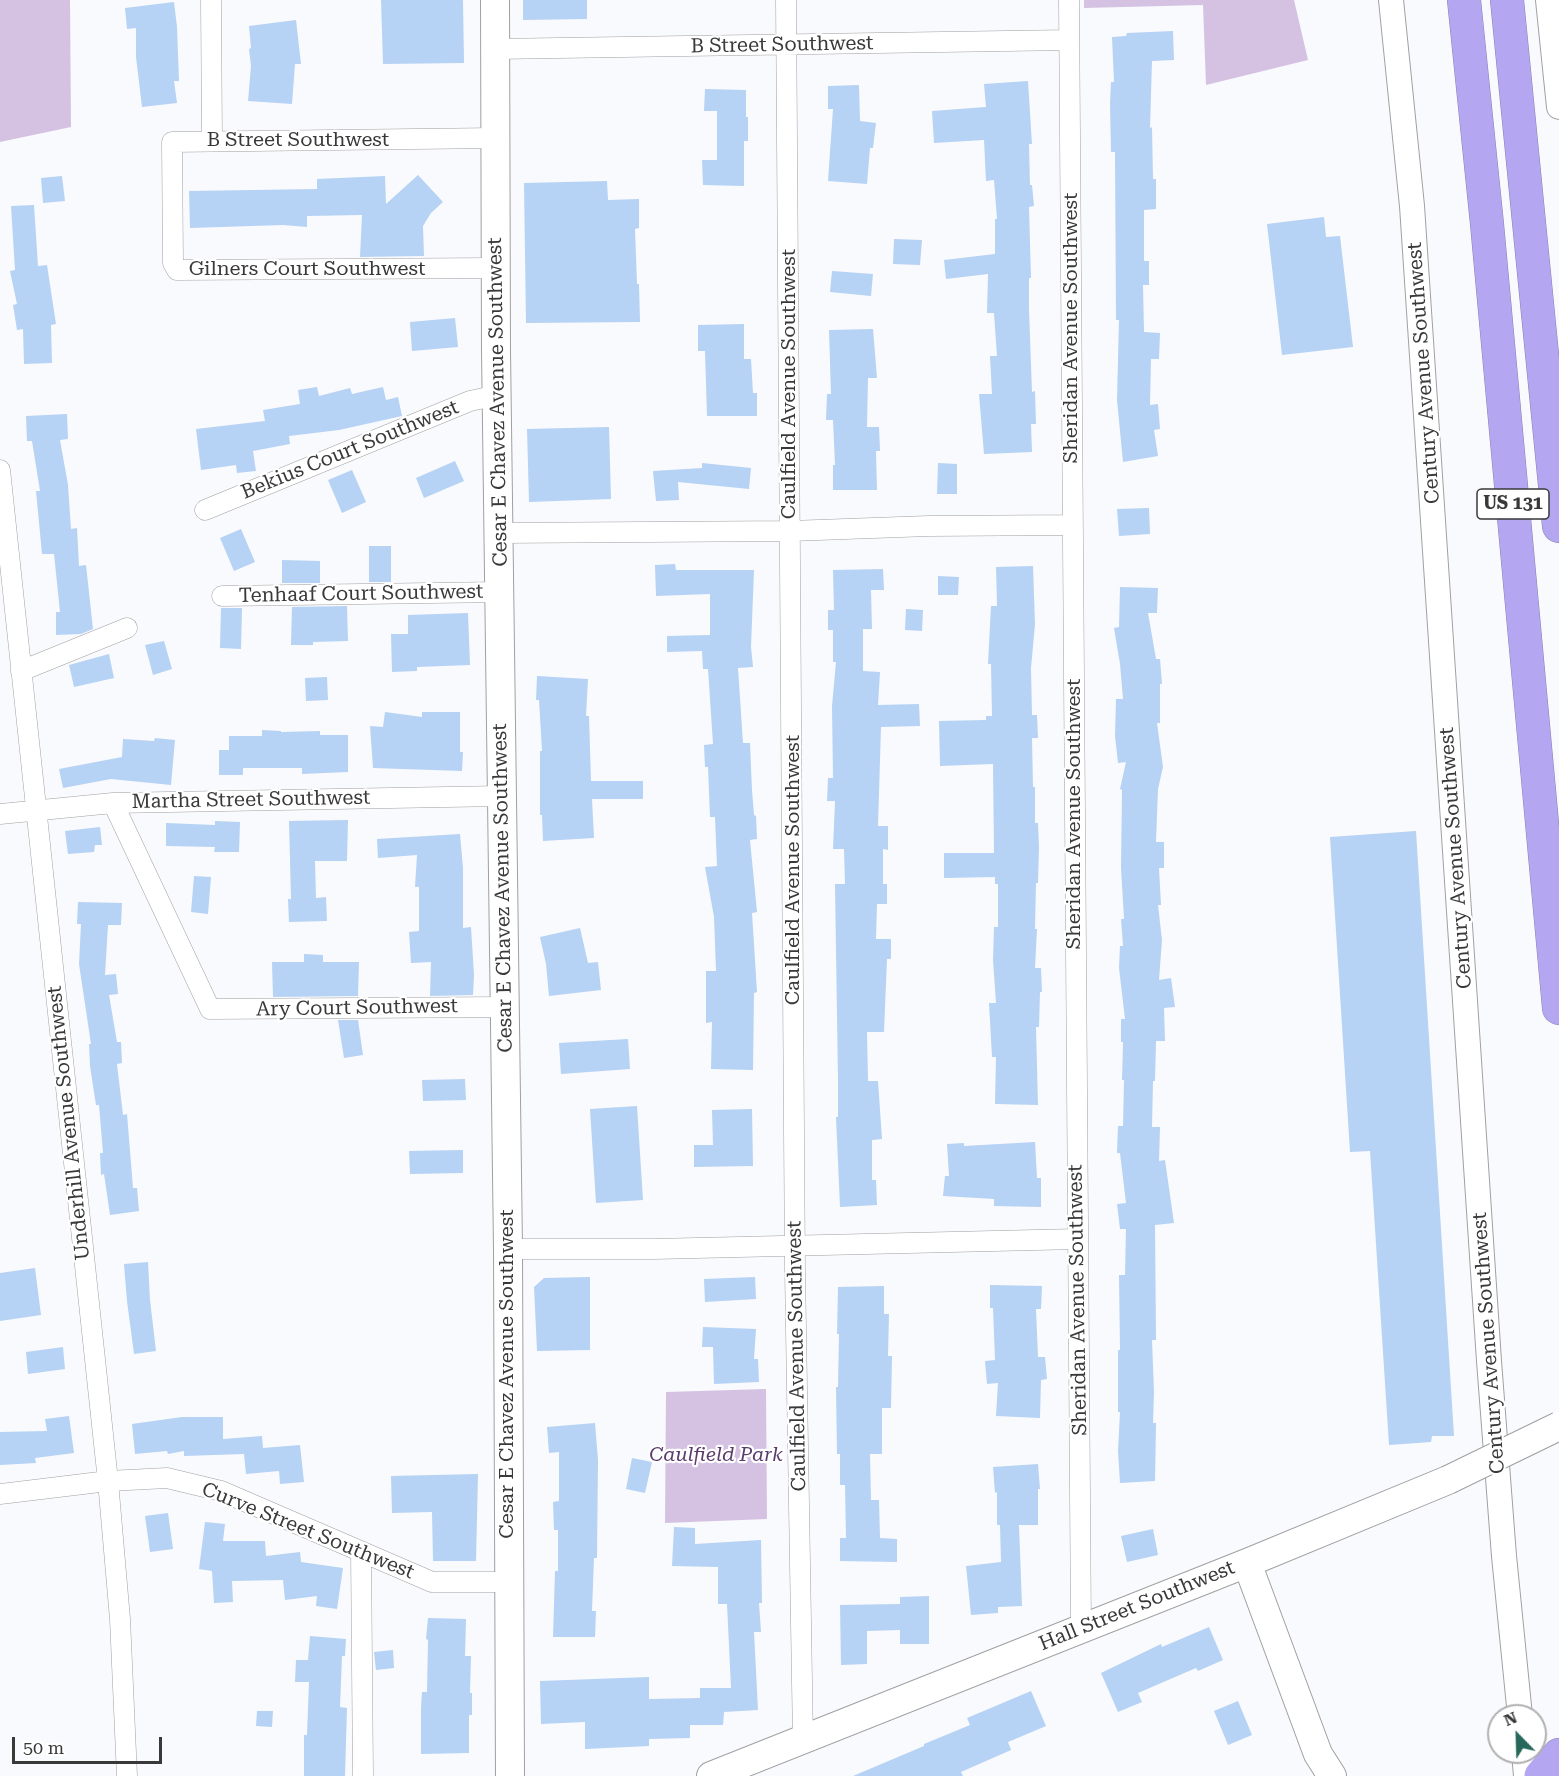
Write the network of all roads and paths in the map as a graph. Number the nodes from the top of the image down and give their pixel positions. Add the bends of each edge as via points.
1 (211, 0) edge
2 (495, 0) edge
3 (786, 0) edge
4 (1069, 0) edge
5 (1391, 0) edge
6 (1464, 0) edge
7 (1506, 0) edge
8 (1548, 0) edge
9 (1069, 40) junction
10 (786, 45) junction
11 (495, 49) junction
12 (1556, 53) edge
13 (1559, 107) edge
14 (495, 138) junction
15 (212, 141) junction
16 (172, 142) joint
17 (495, 268) junction
18 (498, 398) junction
19 (0, 470) edge
20 (1557, 495) edge
21 (205, 510) dead end
22 (1072, 525) junction
23 (1559, 526) edge
24 (790, 531) junction
25 (499, 532) junction
26 (500, 592) junction
27 (222, 596) dead end
28 (127, 628) dead end
29 (21, 671) junction
30 (502, 796) junction
31 (113, 803) junction
32 (36, 810) junction
33 (0, 814) edge
34 (504, 1007) junction
35 (1559, 1008) edge
36 (1078, 1239) junction
37 (795, 1245) junction
38 (508, 1249) junction
39 (1559, 1426) edge
40 (108, 1481) junction
41 (0, 1494) edge
42 (361, 1551) junction
43 (1247, 1563) junction
44 (508, 1582) junction
45 (1081, 1628) junction
46 (1519, 1704) edge
47 (803, 1740) junction
48 (1559, 1755) edge
49 (127, 1776) edge
50 (363, 1776) edge
51 (510, 1776) edge
52 (711, 1776) edge
53 (1332, 1776) edge
54 (1541, 1776) edge

1 - 15 street
2 - 11 main road, Cesar E Chavez Avenue Southwest
3 - 10 street, Caulfield Avenue Southwest
4 - 9 street, Sheridan Avenue Southwest
5 - 46 street, Century Avenue Southwest via 1412,206 1489,1361
6 - 35 highway, US 131
7 - 20 highway, US 131
8 - 12 street
9 - 10 street, B Street Southwest
9 - 22 street, Sheridan Avenue Southwest
10 - 11 street, B Street Southwest
10 - 24 street, Caulfield Avenue Southwest
11 - 14 main road, Cesar E Chavez Avenue Southwest
12 - 13 street
14 - 15 street, B Street Southwest
14 - 17 main road, Cesar E Chavez Avenue Southwest
15 - 16 street, B Street Southwest
16 - 17 street, Gilners Court Southwest via 173,263 177,270
17 - 18 main road, Cesar E Chavez Avenue Southwest
18 - 21 street, Bekius Court Southwest via 470,401
18 - 25 main road, Cesar E Chavez Avenue Southwest
19 - 29 street, Underhill Avenue Southwest
20 - 23 highway, US 131
22 - 24 street
22 - 36 street, Sheridan Avenue Southwest
24 - 25 street
24 - 37 street, Caulfield Avenue Southwest
25 - 26 main road, Cesar E Chavez Avenue Southwest
26 - 27 street, Tenhaaf Court Southwest
26 - 30 main road, Cesar E Chavez Avenue Southwest
28 - 29 street
29 - 32 street, Underhill Avenue Southwest
30 - 31 street, Martha Street Southwest
30 - 34 main road, Cesar E Chavez Avenue Southwest
31 - 32 street, Martha Street Southwest
31 - 34 street, Ary Court Southwest via 210,1009
32 - 33 street, Martha Street Southwest
32 - 40 street, Underhill Avenue Southwest
34 - 38 main road, Cesar E Chavez Avenue Southwest
36 - 37 street
36 - 45 street, Sheridan Avenue Southwest
37 - 38 street
37 - 47 street, Caulfield Avenue Southwest
38 - 44 main road, Cesar E Chavez Avenue Southwest
39 - 43 main road, Hall Street Southwest, bridge via 1448,1480
40 - 41 street, Curve Street Southwest
40 - 42 street, Curve Street Southwest via 167,1478 220,1491
40 - 49 street, Underhill Avenue Southwest via 120,1619
42 - 44 street, Curve Street Southwest via 432,1582
42 - 50 street
43 - 45 main road, Hall Street Southwest
43 - 53 main road via 1318,1754
44 - 51 main road, Cesar E Chavez Avenue Southwest
45 - 47 main road, Hall Street Southwest
47 - 52 main road, Hall Street Southwest
48 - 54 highway

